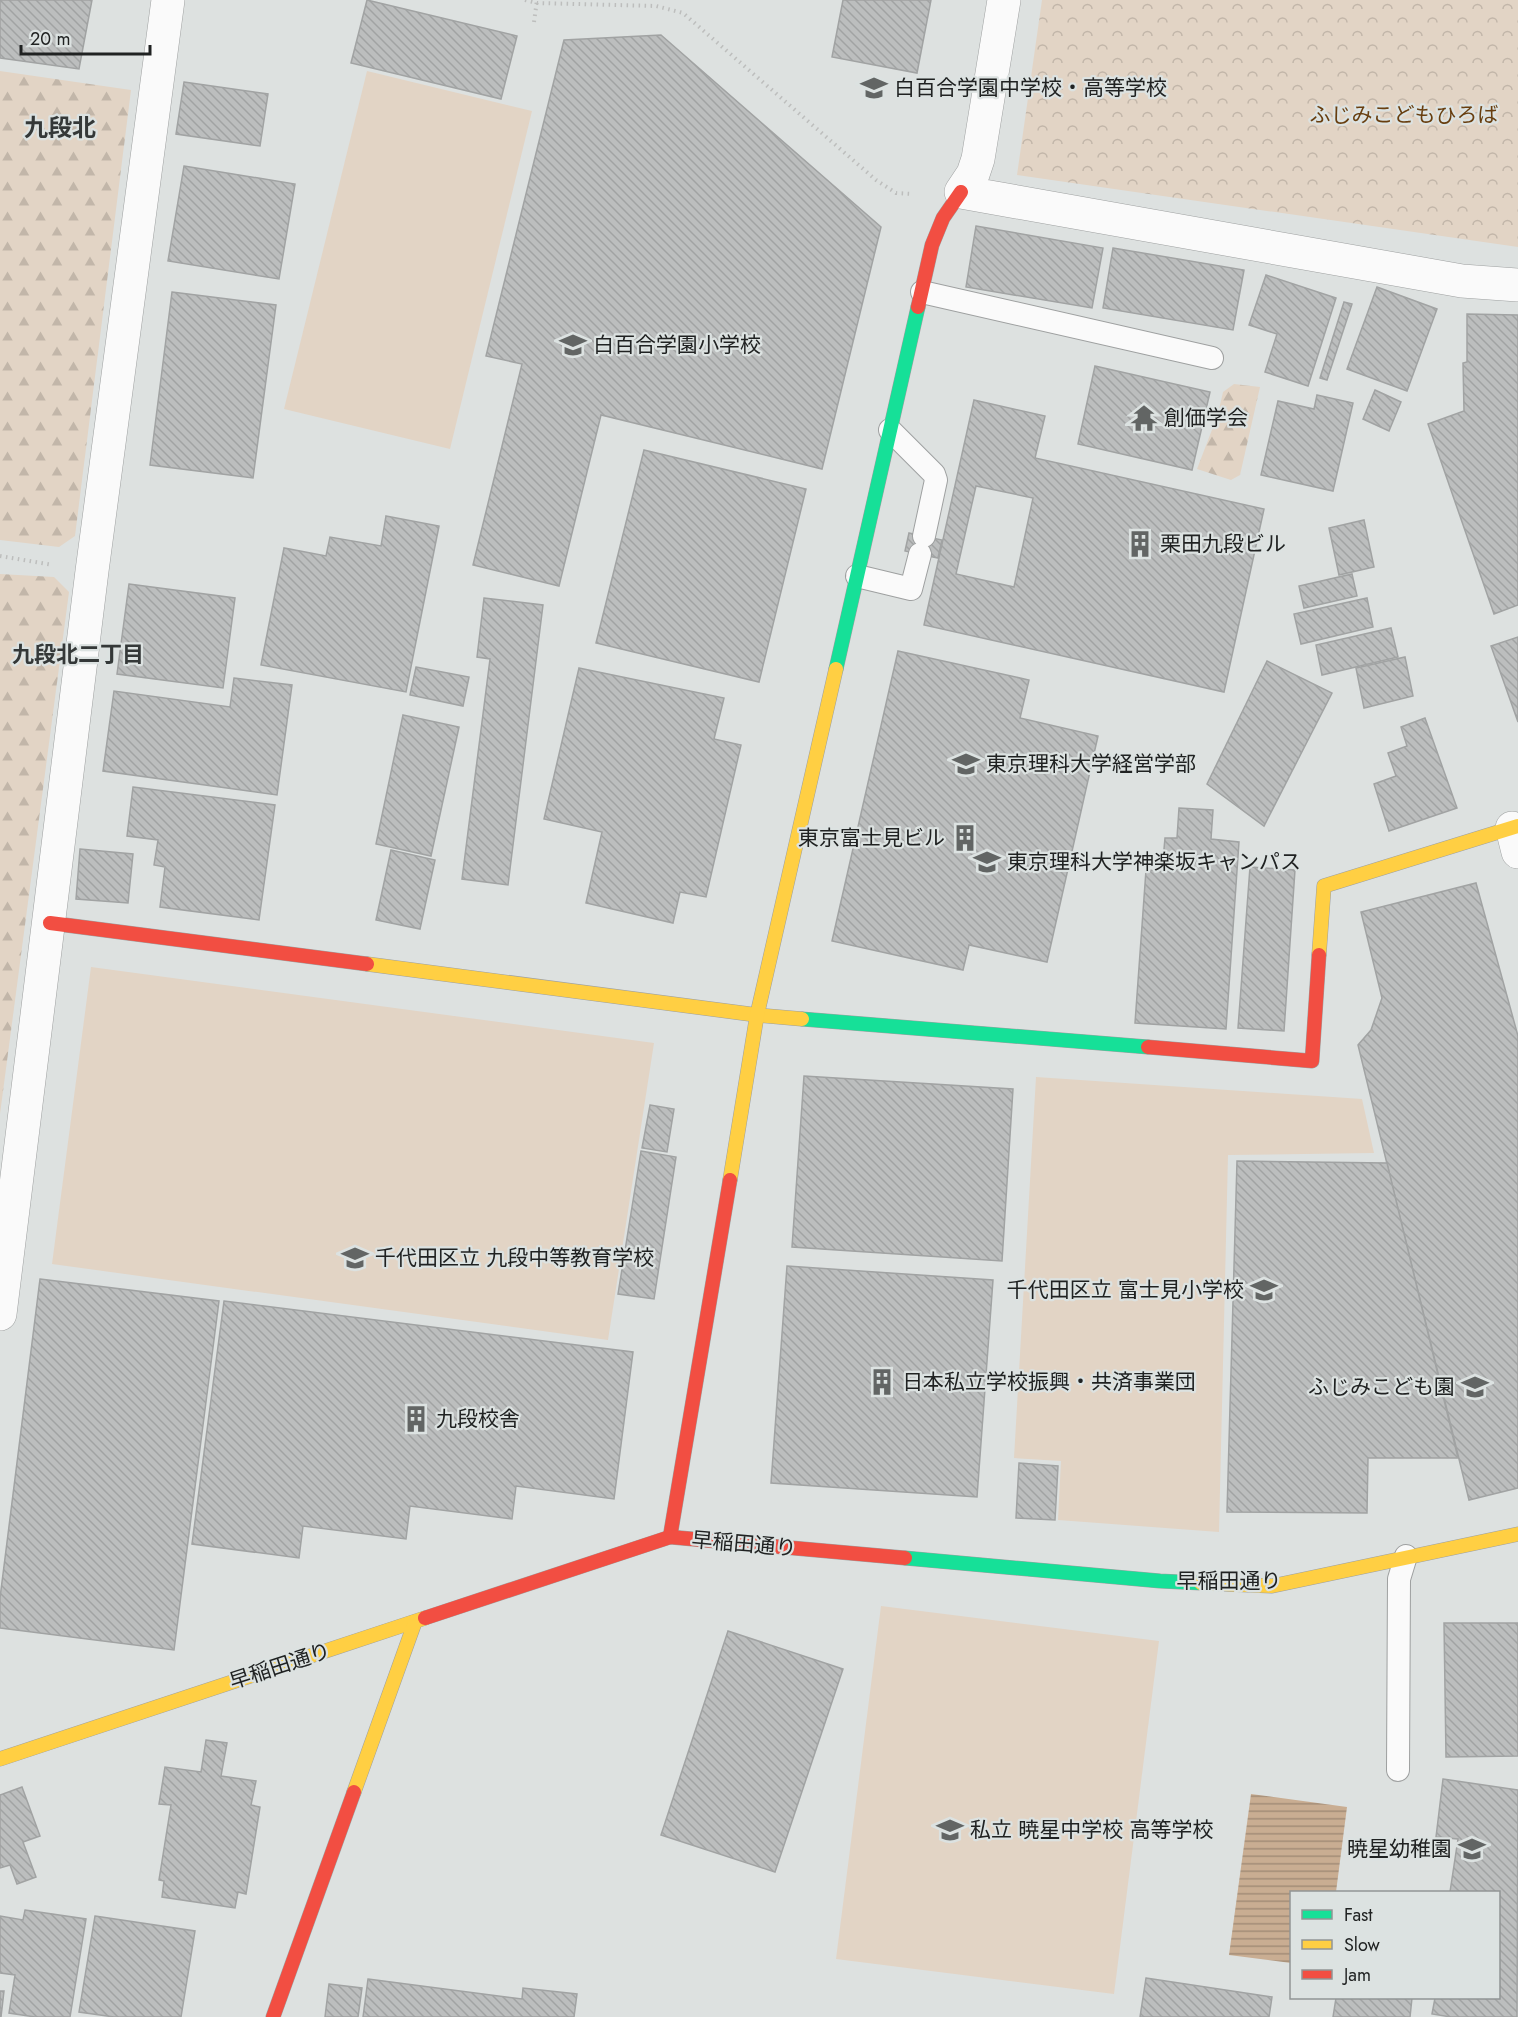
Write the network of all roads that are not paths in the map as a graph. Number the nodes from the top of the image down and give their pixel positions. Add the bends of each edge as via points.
1 (168, 0) edge
2 (1004, 0) edge
3 (961, 192) junction
4 (1518, 285) edge
5 (922, 292) junction
6 (1212, 358) dead end
7 (890, 430) junction
8 (857, 576) junction
9 (1516, 835) edge
10 (50, 923) junction
11 (757, 1015) junction
12 (0, 1314) edge
13 (1518, 1534) edge
14 (670, 1537) junction
15 (1406, 1556) junction
16 (415, 1622) junction
17 (0, 1759) edge
18 (1398, 1770) dead end
19 (273, 2017) edge

1 - 10 street
2 - 3 street via 978,159
3 - 4 street via 1462,281
3 - 5 street via 943,218 932,245
5 - 6 lane
5 - 7 street
7 - 8 street
7 - 8 lane via 936,480 922,545 912,589
8 - 11 street
9 - 11 street via 1324,886 1311,1061
10 - 11 street
10 - 12 street
11 - 14 street
13 - 15 street, 早稲田通り
14 - 15 street, 早稲田通り via 1160,1581 1272,1586
14 - 16 street, 早稲田通り
15 - 18 lane via 1399,1579
16 - 17 street, 早稲田通り
16 - 19 street

